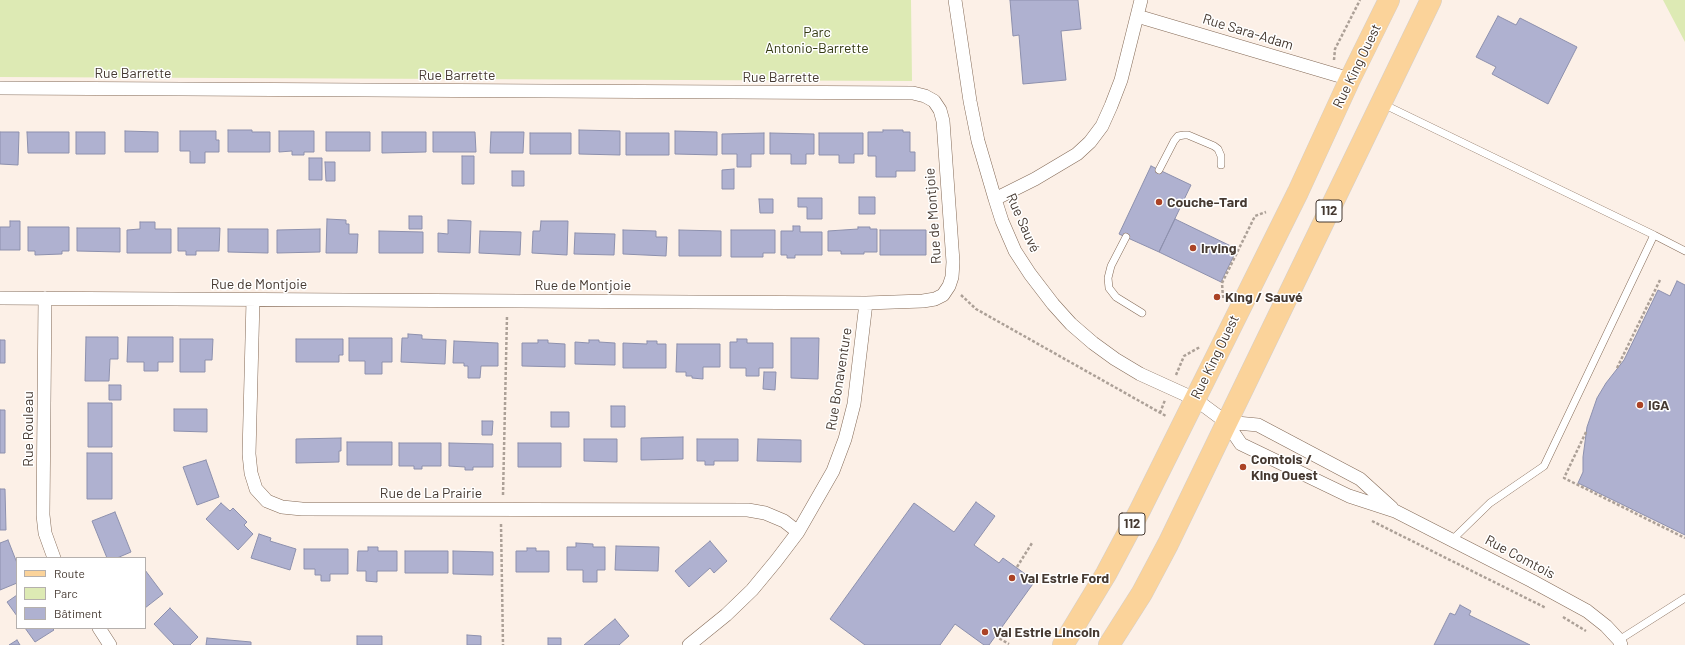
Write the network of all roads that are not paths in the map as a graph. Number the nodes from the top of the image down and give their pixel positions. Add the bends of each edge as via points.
1 (955, 0) edge
2 (1141, 0) edge
3 (1389, 0) edge
4 (1431, 0) edge
5 (1137, 16) junction
6 (1341, 76) junction
7 (0, 88) edge
8 (913, 93) joint
9 (1381, 103) junction
10 (1222, 166) dead end
11 (1159, 170) dead end
12 (995, 200) junction
13 (1654, 235) junction
14 (1126, 237) dead end
15 (1685, 251) edge
16 (0, 298) edge
17 (44, 298) junction
18 (253, 300) junction
19 (866, 303) junction
20 (1142, 313) dead end
21 (1195, 399) junction
22 (1226, 422) junction
23 (1395, 510) junction
24 (798, 532) junction
25 (1452, 540) junction
26 (54, 557) edge
27 (1685, 598) edge
28 (100, 629) edge
29 (1620, 643) edge
30 (110, 645) edge
31 (689, 645) edge
32 (1063, 645) edge
33 (1109, 645) edge

1 - 12 street, Rue Sauvé via 978,141
2 - 5 street
3 - 6 main road, Rue King Ouest / 112
4 - 9 main road, 112
5 - 6 street, Rue Sara-Adam
5 - 12 street via 1112,106 1090,142 1078,154 1062,164
6 - 21 main road, Rue King Ouest / 112 via 1298,192
7 - 8 street, Rue Barrette
8 - 19 street, Rue de Montjoie via 934,101 943,121 952,277 943,295 934,299
9 - 13 lane
9 - 22 main road, 112
10 - 11 lane via 1218,149 1184,135 1178,136 1174,141
12 - 21 street, Rue Sauvé via 1015,251 1053,304 1093,343 1115,359 1140,374
13 - 15 lane
13 - 25 lane via 1544,466 1490,503
14 - 20 lane via 1111,266 1108,278 1110,288 1116,297
16 - 17 street, Rue de Montjoie
17 - 18 street, Rue de Montjoie
17 - 26 street, Rue Rouleau via 43,515 45,533
18 - 19 street, Rue de Montjoie
18 - 24 street, Rue de La Prairie via 249,454 256,489 267,501 282,507 302,509 748,510 784,520
19 - 24 street, Rue Bonaventure via 859,372 845,439 833,471
21 - 22 street, Rue Comtois
21 - 32 main road, Rue King Ouest / 112 via 1106,574
22 - 23 street, Rue Comtois via 1258,425 1360,479
22 - 23 street, Rue Comtois via 1241,444 1349,496
22 - 33 main road, 112 via 1168,544 1142,593
23 - 25 street, Rue Comtois
24 - 31 street, Rue Bonaventure via 752,590
25 - 29 street, Rue Comtois via 1587,611 1606,626
27 - 29 lane
28 - 30 street

